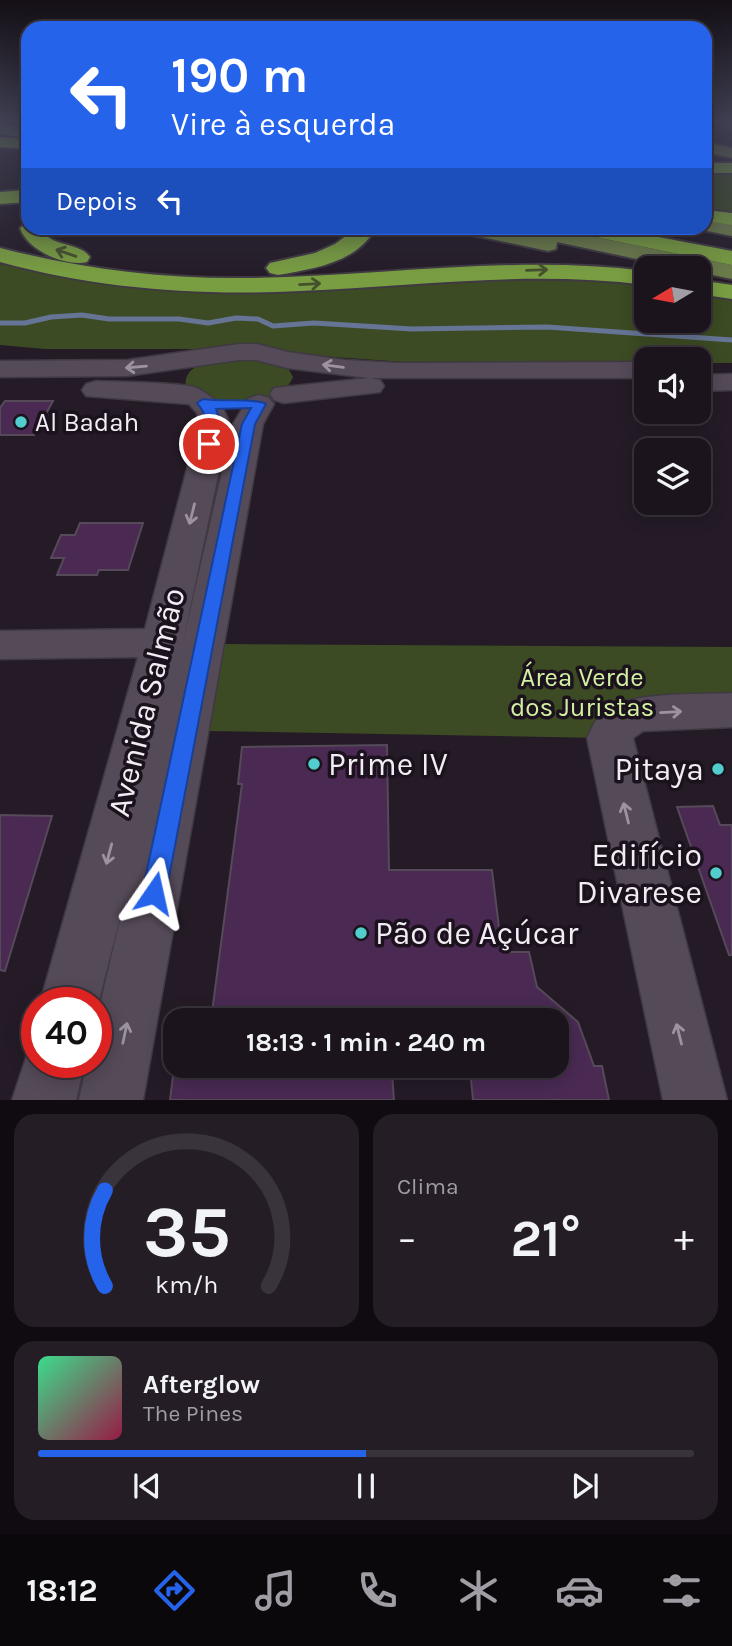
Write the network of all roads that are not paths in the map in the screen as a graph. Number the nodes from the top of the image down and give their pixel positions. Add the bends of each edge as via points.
1 (21, 187) edge
2 (0, 188) edge
3 (21, 196) edge
4 (0, 198) edge
5 (33, 235) edge
6 (361, 235) edge
7 (504, 235) edge
8 (556, 235) edge
9 (616, 235) edge
10 (704, 235) edge
11 (732, 240) edge
12 (0, 255) edge
13 (732, 258) edge
14 (634, 263) edge
15 (732, 272) edge
16 (634, 277) edge
17 (711, 279) edge
18 (732, 284) edge
19 (711, 289) edge
20 (732, 292) edge
21 (204, 359) junction
22 (287, 360) junction
23 (0, 369) edge
24 (634, 370) edge
25 (711, 370) edge
26 (732, 370) edge
27 (634, 383) edge
28 (711, 383) edge
29 (732, 383) edge
30 (0, 388) edge
31 (196, 399) junction
32 (272, 399) junction
33 (163, 643) junction
34 (0, 645) edge
35 (732, 710) edge
36 (167, 720) junction
37 (75, 987) edge
38 (50, 1078) edge
39 (44, 1100) edge
40 (111, 1100) edge
41 (695, 1100) edge

1 - 2 highway
3 - 4 highway
6 -> 5 highway via 348,248 317,261 230,271 122,266 52,248
7 - 14 main road
8 - 15 main road
9 - 13 highway
10 - 11 highway
12 -> 16 highway via 61,272 164,285 286,285 545,269
17 - 18 main road
19 - 20 highway
21 - 22 street via 257,352
21 -> 23 street via 127,368
21 - 31 street, Avenida Salmão via 180,380
24 -> 22 street via 398,371
22 - 32 street, Avenida Salmão via 300,373 300,380 295,388
25 - 26 street
27 - 32 street via 409,384
28 - 29 street
30 - 31 street
31 - 32 street via 221,406
31 -> 33 street, Avenida Salmão via 211,411 214,423
32 - 36 street, Avenida Salmão via 248,424
33 - 34 street
33 - 36 street, Avenida Salmão
41 -> 35 street via 610,746 615,727 638,715
36 -> 37 street, Avenida Salmão
40 -> 36 street, Avenida Salmão
38 - 39 street

